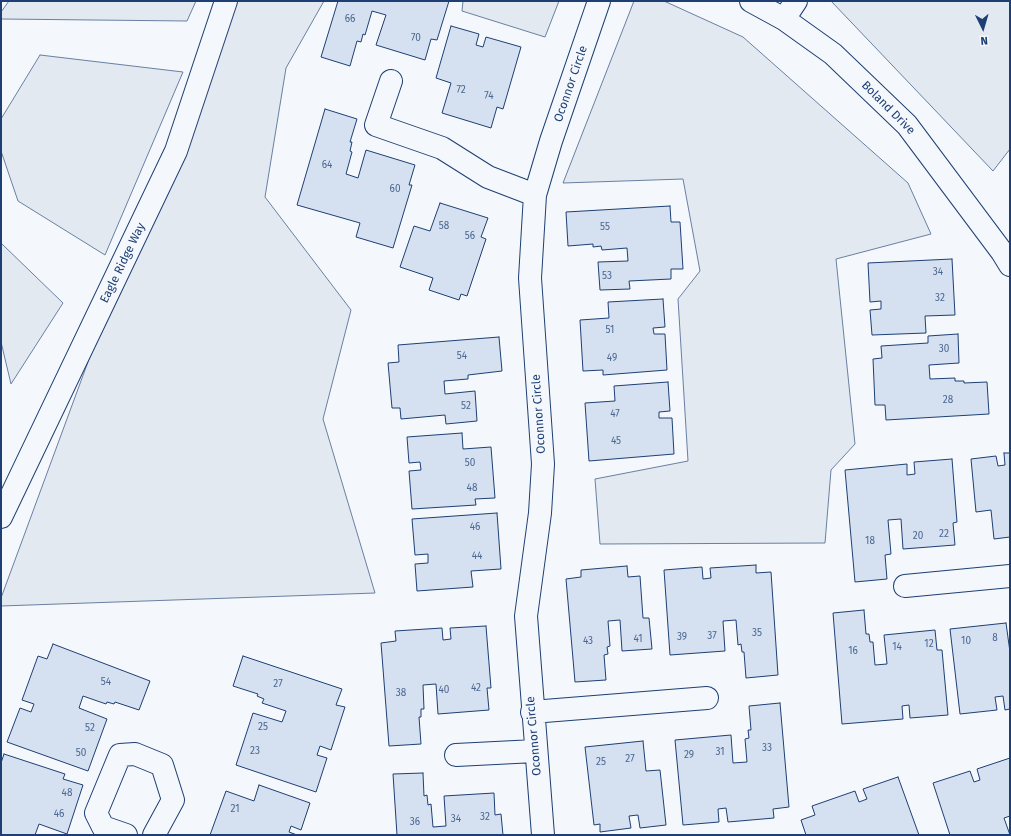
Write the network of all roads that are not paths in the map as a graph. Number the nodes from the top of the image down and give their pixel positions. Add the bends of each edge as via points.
1 (226, 1) edge
2 (599, 1) edge
3 (751, 1) edge
4 (796, 1) edge
5 (784, 19) junction
6 (391, 81) dead end
7 (535, 195) junction
8 (1010, 265) edge
9 (1, 517) edge
10 (1010, 576) edge
11 (905, 586) dead end
12 (707, 698) dead end
13 (532, 712) junction
14 (535, 751) junction
15 (456, 755) dead end
16 (126, 835) edge
17 (154, 835) edge
18 (542, 835) edge

1 - 9 street, Eagle Ridge Way via 176,152
2 - 7 street, Oconnor Circle
3 - 5 street, Boland Drive
4 - 5 street
5 - 8 street, Boland Drive via 833,54 907,125
6 - 7 street via 376,125 442,148 488,177
7 - 13 street, Oconnor Circle via 530,278 543,464 540,513 526,616
10 - 11 street
12 - 13 street
13 - 14 street, Oconnor Circle
14 - 15 street
14 - 18 street, Oconnor Circle
16 - 17 street via 103,827 96,813 120,755 135,754 162,766 173,800

